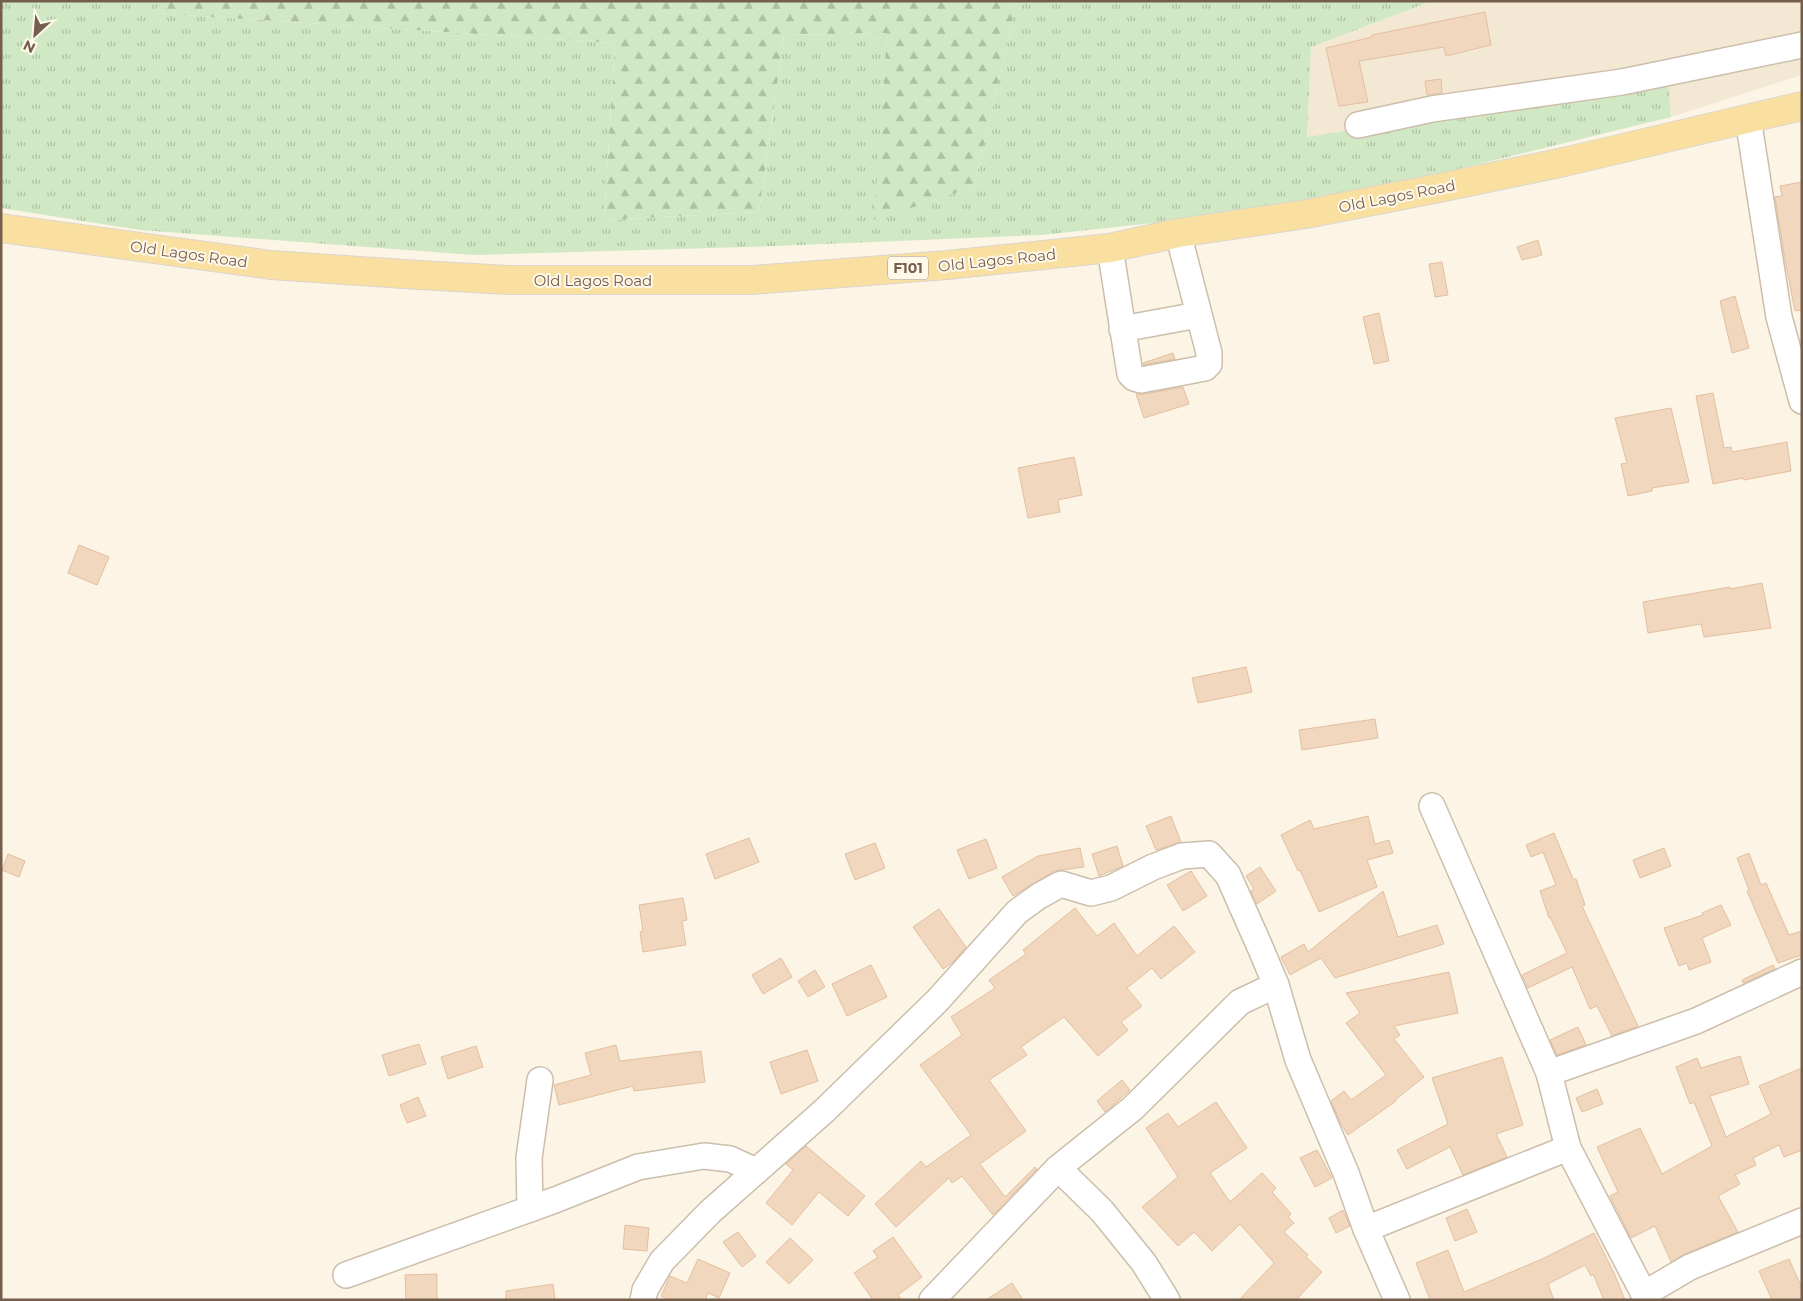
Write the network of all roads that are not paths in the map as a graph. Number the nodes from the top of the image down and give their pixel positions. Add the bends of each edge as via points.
1 (1802, 45) edge
2 (1802, 106) edge
3 (1748, 118) junction
4 (1358, 125) dead end
5 (1, 228) edge
6 (1178, 233) junction
7 (1110, 248) junction
8 (1198, 315) junction
9 (1122, 329) junction
10 (1801, 395) edge
11 (1432, 806) dead end
12 (1802, 972) edge
13 (1276, 985) junction
14 (1549, 1073) junction
15 (540, 1080) dead end
16 (1568, 1148) junction
17 (1058, 1168) junction
18 (756, 1171) junction
19 (530, 1209) junction
20 (1802, 1221) edge
21 (1366, 1229) junction
22 (346, 1275) dead end
23 (1646, 1297) edge
24 (643, 1300) edge
25 (932, 1300) edge
26 (1167, 1300) edge
27 (1397, 1300) edge

1 - 4 street via 1622,82 1432,109
2 - 3 main road, Old Lagos Road / F101
3 - 6 main road, Old Lagos Road / F101 via 1439,188 1306,214
3 - 10 street via 1779,317
5 - 7 main road, Old Lagos Road / F101 via 271,265 509,280 752,280
6 - 7 main road, Old Lagos Road / F101
6 - 8 street
7 - 9 street
8 - 9 street
8 - 9 street via 1210,360 1205,368 1196,370 1140,380 1134,378 1128,368
11 - 14 street
12 - 14 street via 1696,1021
13 - 17 street via 1240,1002 1133,1108
13 - 18 street via 1228,875 1209,854 1182,856 1111,888 1091,893 1061,884 1016,912 930,1008 824,1111
13 - 21 street via 1298,1060
14 - 16 street
15 - 19 street via 529,1158
16 - 21 street
16 - 23 street
17 - 25 street
17 - 26 street via 1102,1211 1144,1263
18 - 19 street via 730,1159 704,1156 638,1167
18 - 24 street via 662,1261 645,1290
19 - 22 street
20 - 23 street via 1690,1267
21 - 27 street

